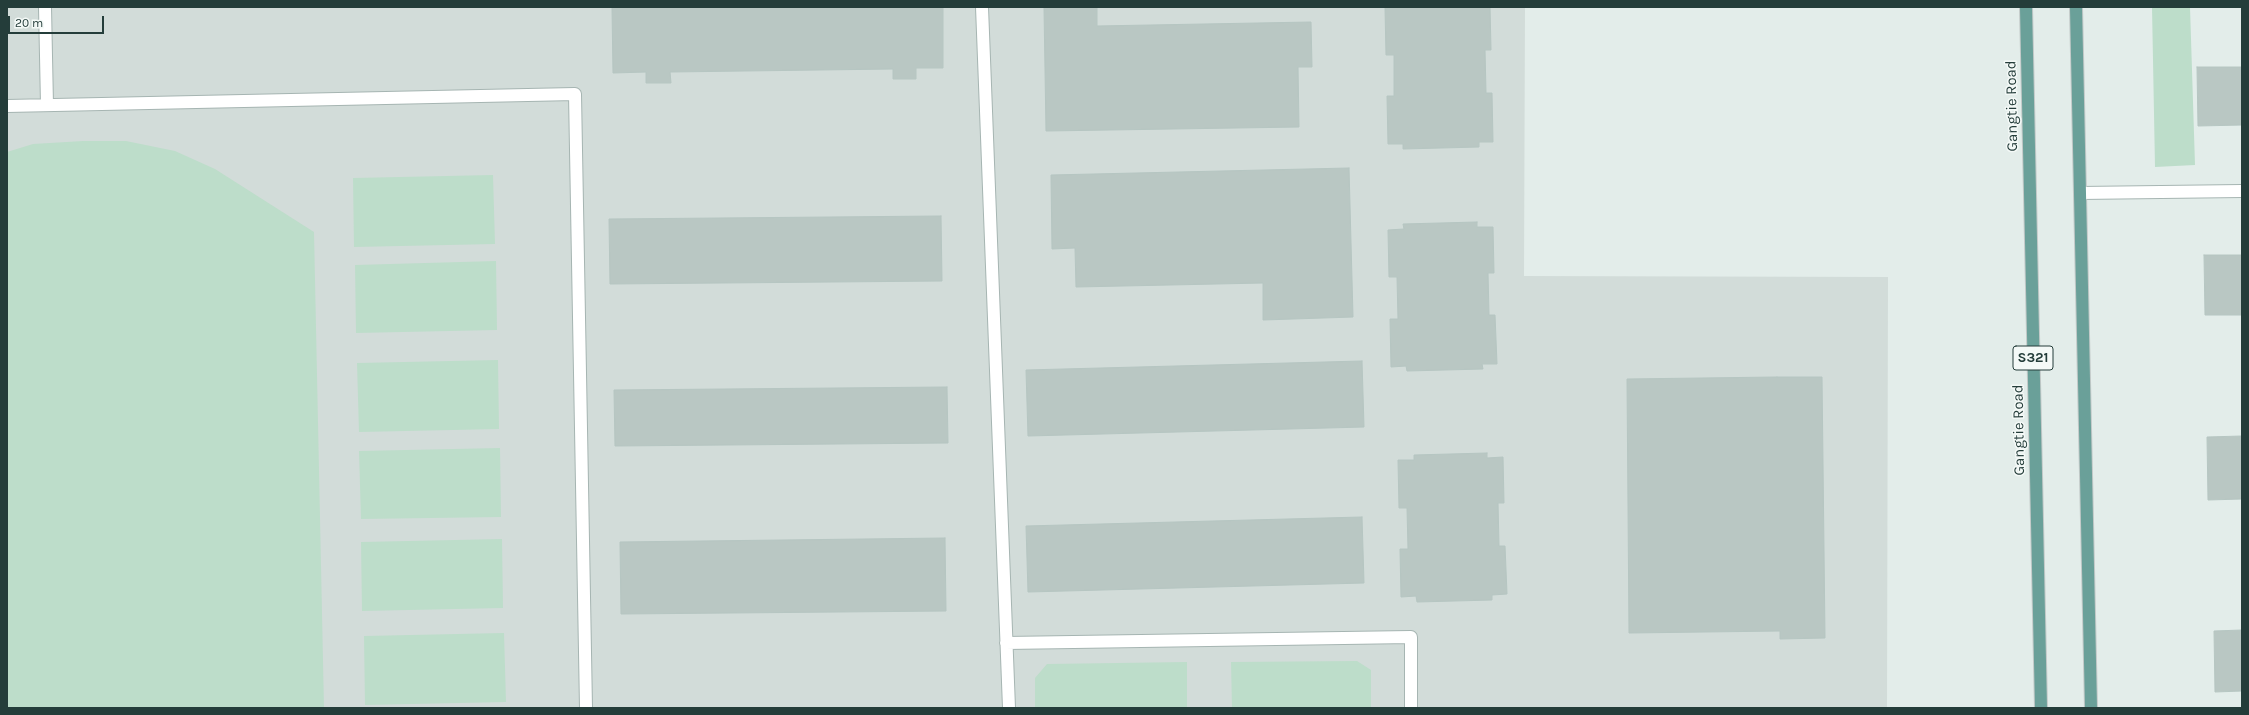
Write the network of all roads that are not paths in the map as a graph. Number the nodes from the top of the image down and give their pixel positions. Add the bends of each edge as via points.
1 (45, 7) edge
2 (982, 7) edge
3 (2026, 7) edge
4 (2076, 7) edge
5 (47, 105) junction
6 (7, 106) edge
7 (2242, 191) edge
8 (2080, 194) junction
9 (1006, 644) junction
10 (586, 708) edge
11 (1009, 708) edge
12 (1411, 708) edge
13 (2041, 708) edge
14 (2091, 708) edge

1 - 5 lane
2 - 9 lane
3 - 13 main road, Gangtie Road / S321
4 - 8 main road
5 - 6 lane
5 - 10 lane via 575,94
7 - 8 lane
8 - 14 main road
9 - 11 lane
9 - 12 lane via 1411,636

